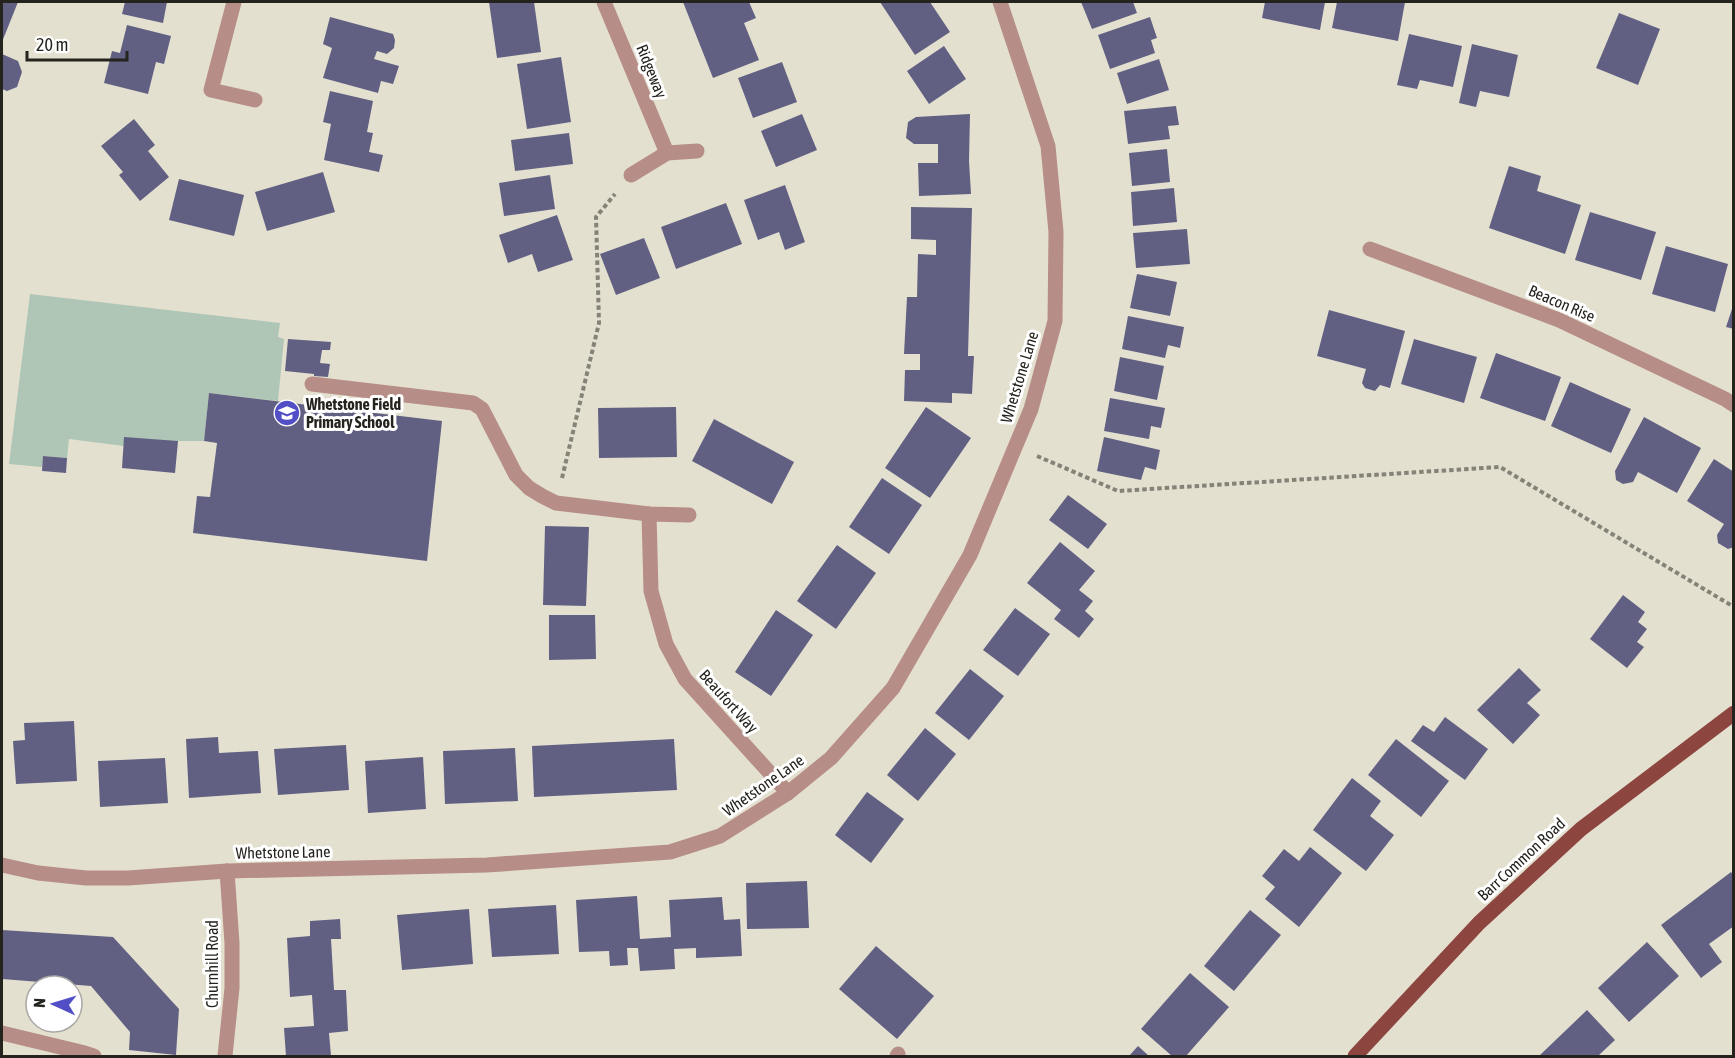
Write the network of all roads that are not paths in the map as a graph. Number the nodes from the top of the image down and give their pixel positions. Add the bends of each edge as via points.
1 (234, 2) edge
2 (604, 2) edge
3 (1000, 2) edge
4 (255, 100) dead end
5 (697, 151) dead end
6 (667, 153) junction
7 (631, 175) road end
8 (1370, 249) dead end
9 (312, 384) dead end
10 (1734, 405) edge
11 (649, 514) junction
12 (689, 515) dead end
13 (1734, 713) edge
14 (788, 793) junction
15 (2, 865) edge
16 (227, 872) junction
17 (2, 1033) edge
18 (94, 1056) edge
19 (225, 1056) edge
20 (1355, 1056) edge

1 - 4 street via 211,90
2 - 6 street, Ridgeway
3 - 14 street, Whetstone Lane via 1048,146 1056,232 1055,321 1031,409 970,555 893,688 831,758
5 - 6 street
6 - 7 street
8 - 10 street, Beacon Rise via 1559,320
9 - 11 street via 473,402 482,409 516,475 529,488 556,503
11 - 12 street
11 - 14 street, Beaufort Way via 651,591 666,644 685,680
13 - 20 main road, Barr Common Road via 1581,829 1479,923
14 - 16 street, Whetstone Lane via 720,836 670,852 487,865
15 - 16 street, Whetstone Lane via 86,878
16 - 19 street, Churnhill Road via 232,988
17 - 18 street

